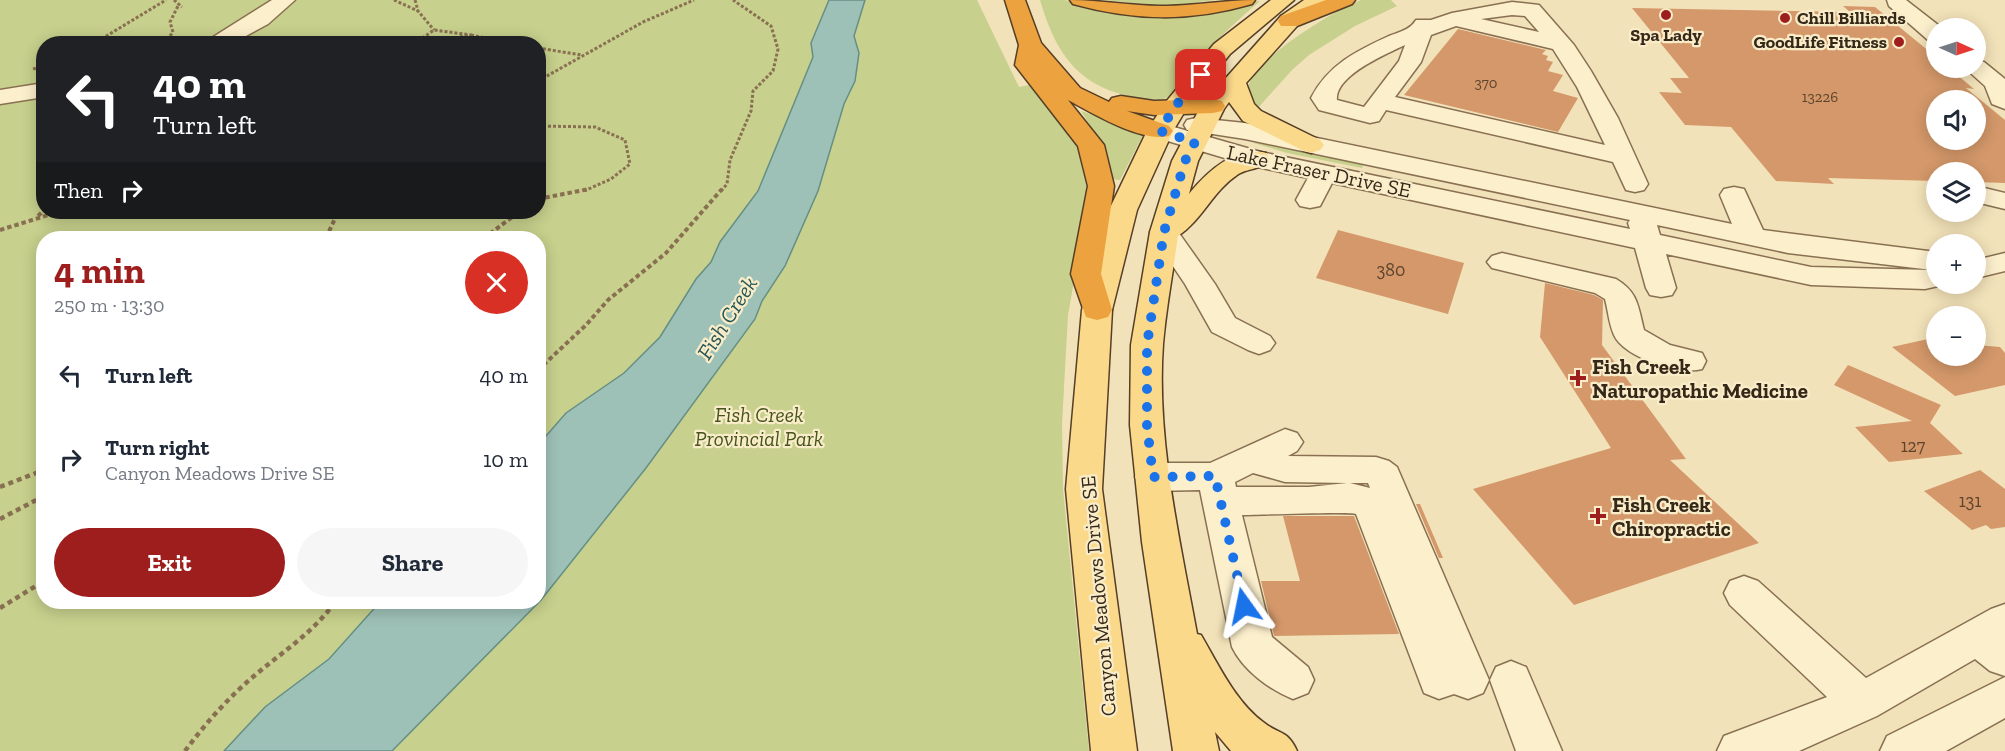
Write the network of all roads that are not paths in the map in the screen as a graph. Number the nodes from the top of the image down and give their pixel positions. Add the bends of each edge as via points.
1 (285, 0) edge
2 (1015, 0) edge
3 (1080, 0) edge
4 (1245, 0) edge
5 (1318, 0) edge
6 (1345, 0) edge
7 (1896, 2) dead end
8 (1286, 11) edge
9 (1424, 26) junction
10 (1926, 27) edge
11 (228, 36) edge
12 (1030, 45) junction
13 (1986, 75) edge
14 (1235, 84) junction
15 (36, 91) edge
16 (0, 97) edge
17 (1380, 101) junction
18 (2005, 102) edge
19 (1167, 120) junction
20 (1204, 124) junction
21 (1311, 145) junction
22 (1623, 158) junction
23 (1257, 159) junction
24 (1324, 172) junction
25 (1635, 184) dead end
26 (1734, 195) dead end
27 (1986, 196) edge
28 (1310, 200) dead end
29 (2005, 201) edge
30 (1640, 212) junction
31 (1164, 232) junction
32 (1752, 237) junction
33 (1646, 242) junction
34 (1926, 260) edge
35 (1502, 262) dead end
36 (1926, 280) edge
37 (1661, 288) dead end
38 (1097, 310) junction
39 (1259, 343) dead end
40 (1690, 361) dead end
41 (1285, 442) dead end
42 (1250, 459) junction
43 (1153, 477) junction
44 (1218, 489) junction
45 (1744, 593) dead end
46 (1176, 633) junction
47 (1996, 639) edge
48 (1293, 680) dead end
49 (1511, 680) dead end
50 (2005, 696) edge
51 (1862, 702) junction
52 (1114, 751) edge
53 (1196, 751) edge
54 (1274, 751) edge
55 (1539, 751) edge
56 (1740, 751) edge
57 (1903, 751) edge

1 - 11 street
2 - 12 highway
3 - 4 highway via 1122,10 1171,13 1219,8
5 - 8 main road, Canyon Meadows Drive SE
6 - 8 highway
7 - 10 street
8 - 14 main road, Canyon Meadows Drive SE
8 - 19 main road, Canyon Meadows Drive SE via 1222,49
9 - 17 street via 1410,62
9 - 17 street via 1407,31 1340,72 1323,98 1328,105 1370,116
9 - 22 street via 1505,4 1531,10 1560,44 1599,103
12 - 19 highway via 1072,93 1117,116
12 - 38 highway via 1027,65 1091,145 1101,186 1086,274
13 - 18 street via 1996,83
14 - 20 main road, Canyon Meadows Drive SE
14 - 21 main road via 1243,107 1252,116
15 - 16 street
17 - 22 street
19 - 20 street, Lake Fraser Drive SE
19 - 20 highway
19 - 38 main road, Canyon Meadows Drive SE via 1123,210
20 - 21 street, Lake Fraser Drive SE
20 - 23 street, Lake Fraser Drive SE
20 - 31 main road, Canyon Meadows Drive SE via 1185,161
21 - 30 street, Lake Fraser Drive SE
22 - 25 street
23 - 24 street, Lake Fraser Drive SE
23 - 31 main road via 1229,168 1181,221
24 - 28 street
24 - 33 street, Lake Fraser Drive SE
26 - 32 street
27 - 29 street
30 - 32 street, Lake Fraser Drive SE
30 - 33 street
31 - 39 street via 1223,325
31 - 43 main road, Canyon Meadows Drive SE via 1147,345 1147,425
32 - 34 street, Lake Fraser Drive SE
33 - 36 street, Lake Fraser Drive SE via 1810,276
33 - 37 street
35 - 40 street via 1605,286 1619,294 1629,335 1660,354
38 - 52 main road, Canyon Meadows Drive SE via 1084,489
41 - 42 street
42 - 44 street
42 - 44 street via 1285,469 1376,470 1384,477 1454,680 1371,506 1349,497 1308,501
43 - 44 street
43 - 46 main road, Canyon Meadows Drive SE
44 - 48 street via 1253,647
45 - 51 street
46 - 53 main road, Canyon Meadows Drive SE
46 - 54 main road via 1219,705 1247,737
47 - 51 street
49 - 55 street
50 - 57 street
51 - 56 street via 1786,738

